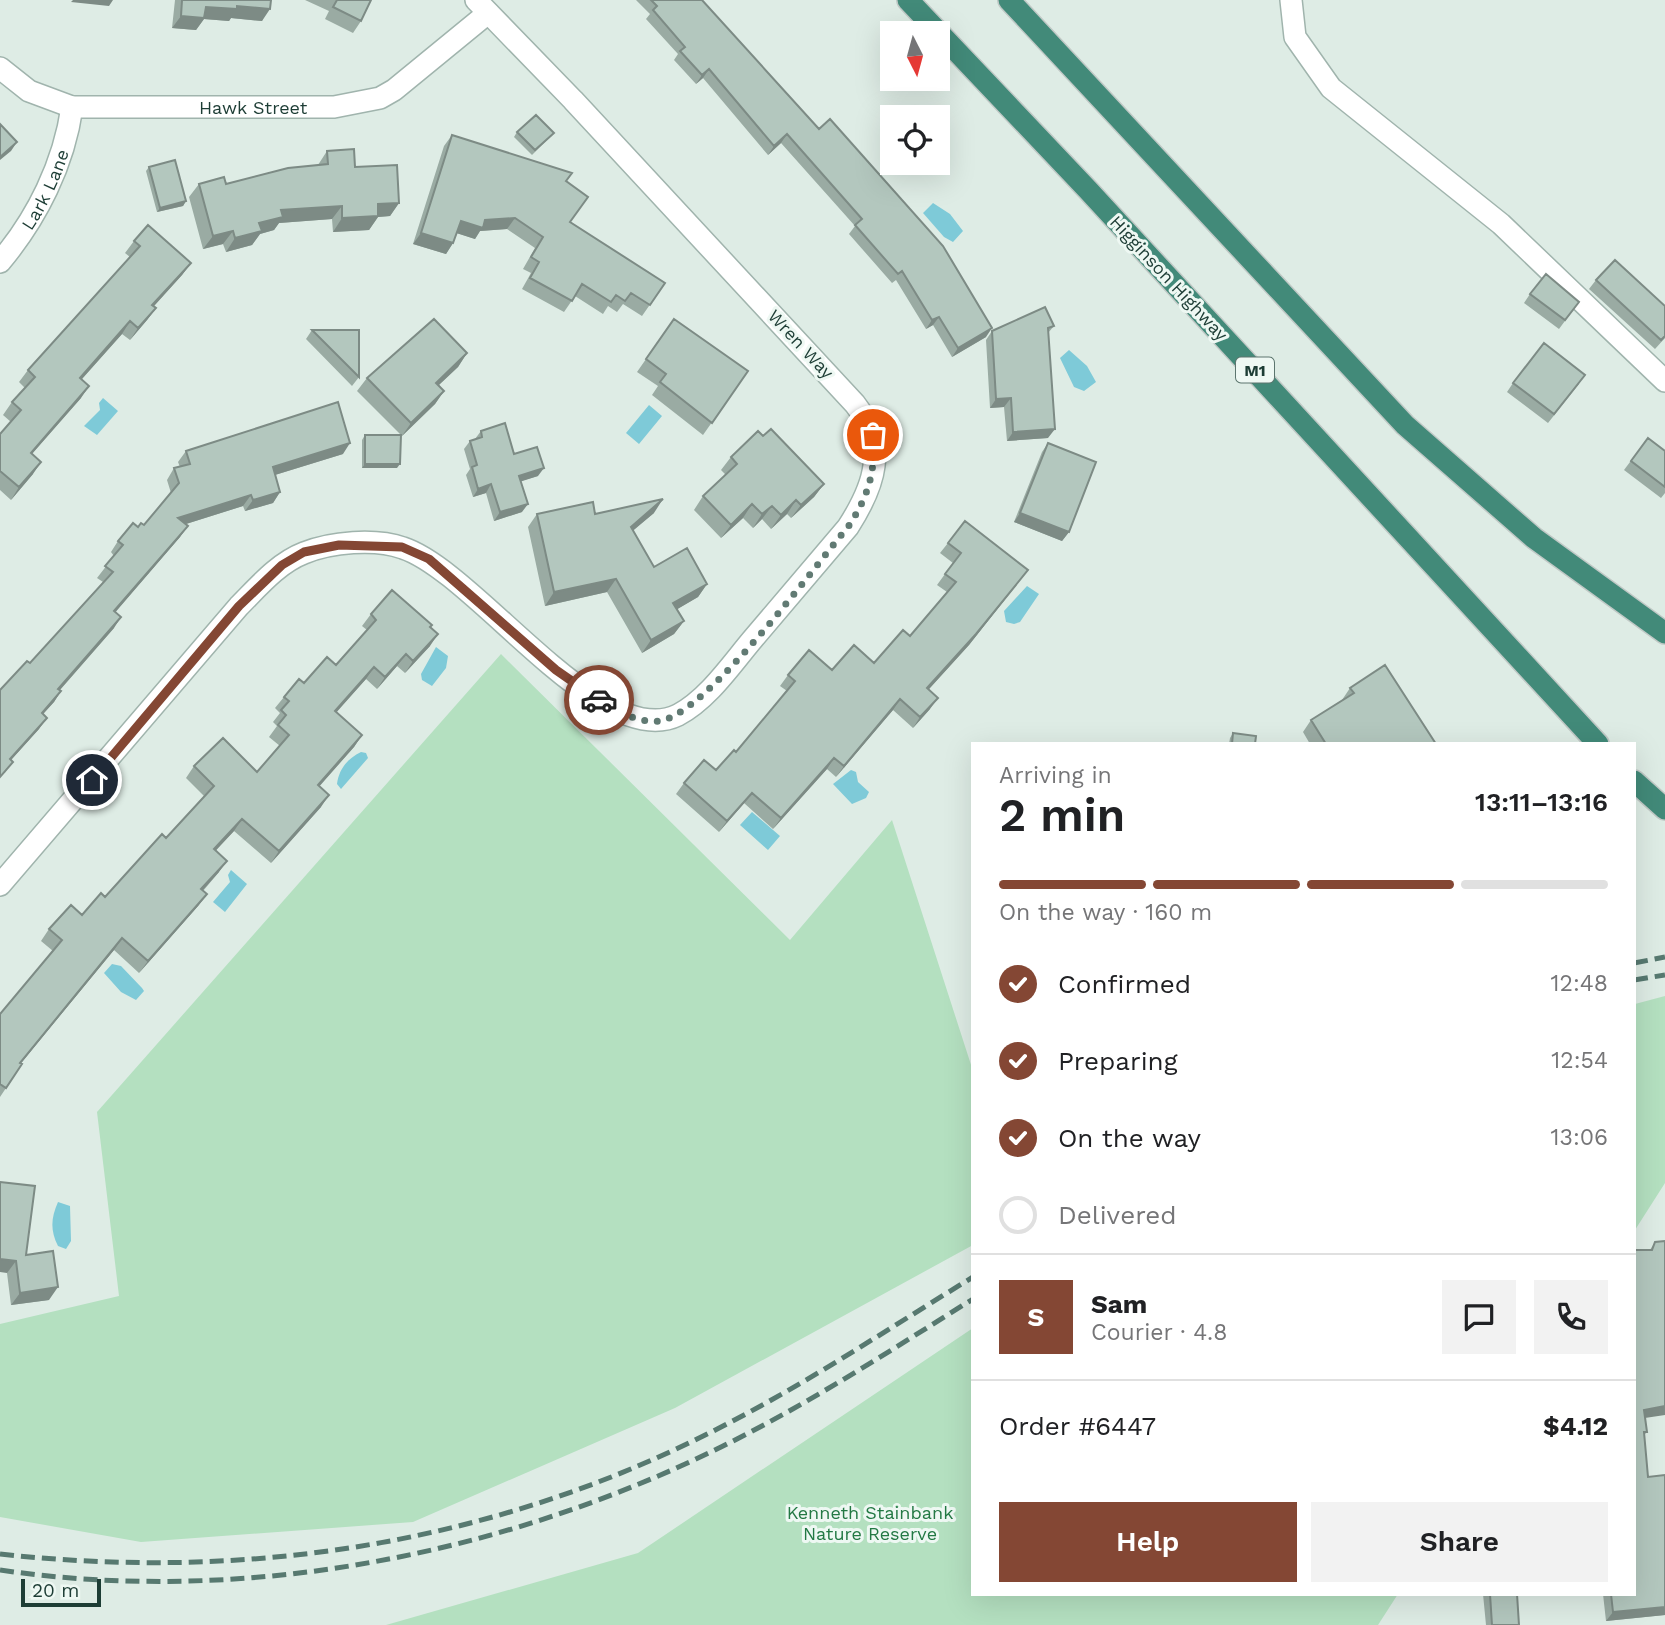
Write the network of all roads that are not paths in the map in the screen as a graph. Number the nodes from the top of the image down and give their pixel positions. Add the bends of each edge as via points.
1 (908, 0) edge
2 (1009, 0) edge
3 (1291, 0) edge
4 (482, 7) edge
5 (0, 68) edge
6 (72, 107) junction
7 (0, 262) edge
8 (1665, 381) edge
9 (1664, 632) edge
10 (1596, 742) edge
11 (1636, 783) edge
12 (1665, 809) edge
13 (0, 885) edge

1 - 10 highway, Higginson Highway / M1
2 - 9 highway via 1405,425 1534,538
3 - 8 street via 1295,37 1331,88 1501,224
4 - 6 street, Hawk Street via 394,90 361,103
4 - 13 street, Wren Way via 855,404 873,435 871,483 865,501 721,677 678,715 658,721 610,708 556,670 429,559 402,547 375,544 304,552 282,565 239,606
5 - 6 street, Hawk Street via 29,91
6 - 7 street, Lark Lane via 51,181
11 - 12 highway

